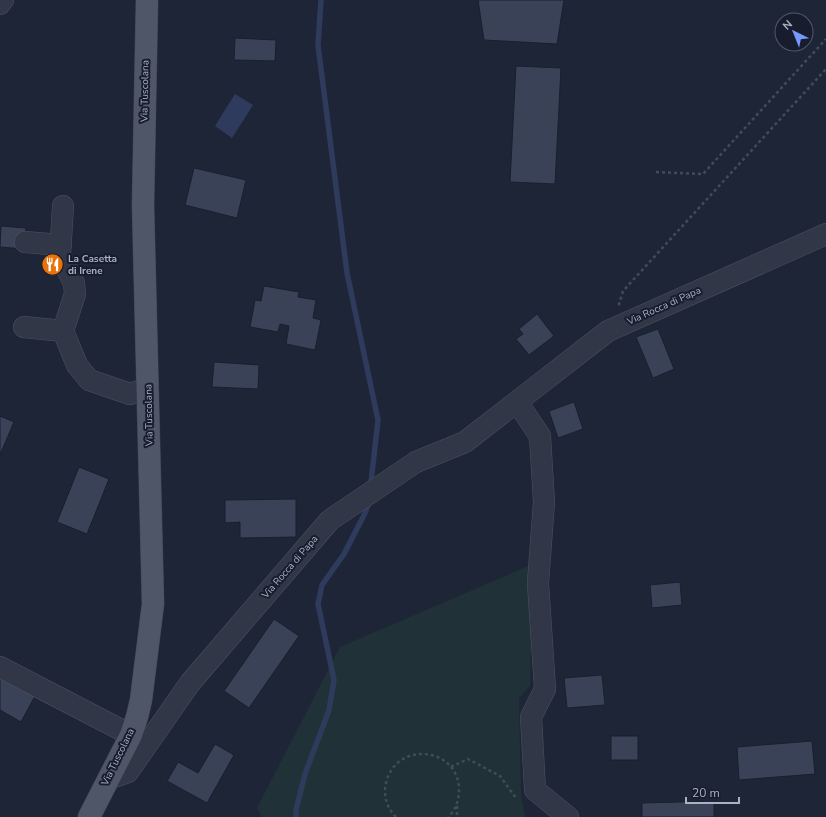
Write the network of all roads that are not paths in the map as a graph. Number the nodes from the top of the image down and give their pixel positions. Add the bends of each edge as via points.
1 (3, 0) edge
2 (147, 0) edge
3 (0, 4) edge
4 (63, 206) dead end
5 (826, 234) edge
6 (25, 242) dead end
7 (61, 245) junction
8 (24, 327) dead end
9 (63, 331) junction
10 (148, 388) junction
11 (517, 402) junction
12 (0, 667) edge
13 (131, 735) junction
14 (108, 779) junction
15 (89, 817) edge
16 (568, 817) edge

1 - 3 street
2 - 10 main road, Via Tuscolana via 143,205
4 - 7 street
5 - 11 street, Via Rocca di Papa via 608,331
6 - 7 street
7 - 9 street via 60,256 74,283 75,294
8 - 9 street
9 - 10 street via 77,365 89,380 130,394
10 - 13 main road, Via Tuscolana via 153,604 142,700
11 - 14 street, Via Rocca di Papa via 465,442 416,462 330,520 190,683 128,772
11 - 16 street via 540,436 544,502 538,583 545,689 531,717 535,790
12 - 13 street
13 - 14 main road, Via Tuscolana
14 - 15 main road, Via Tuscolana

